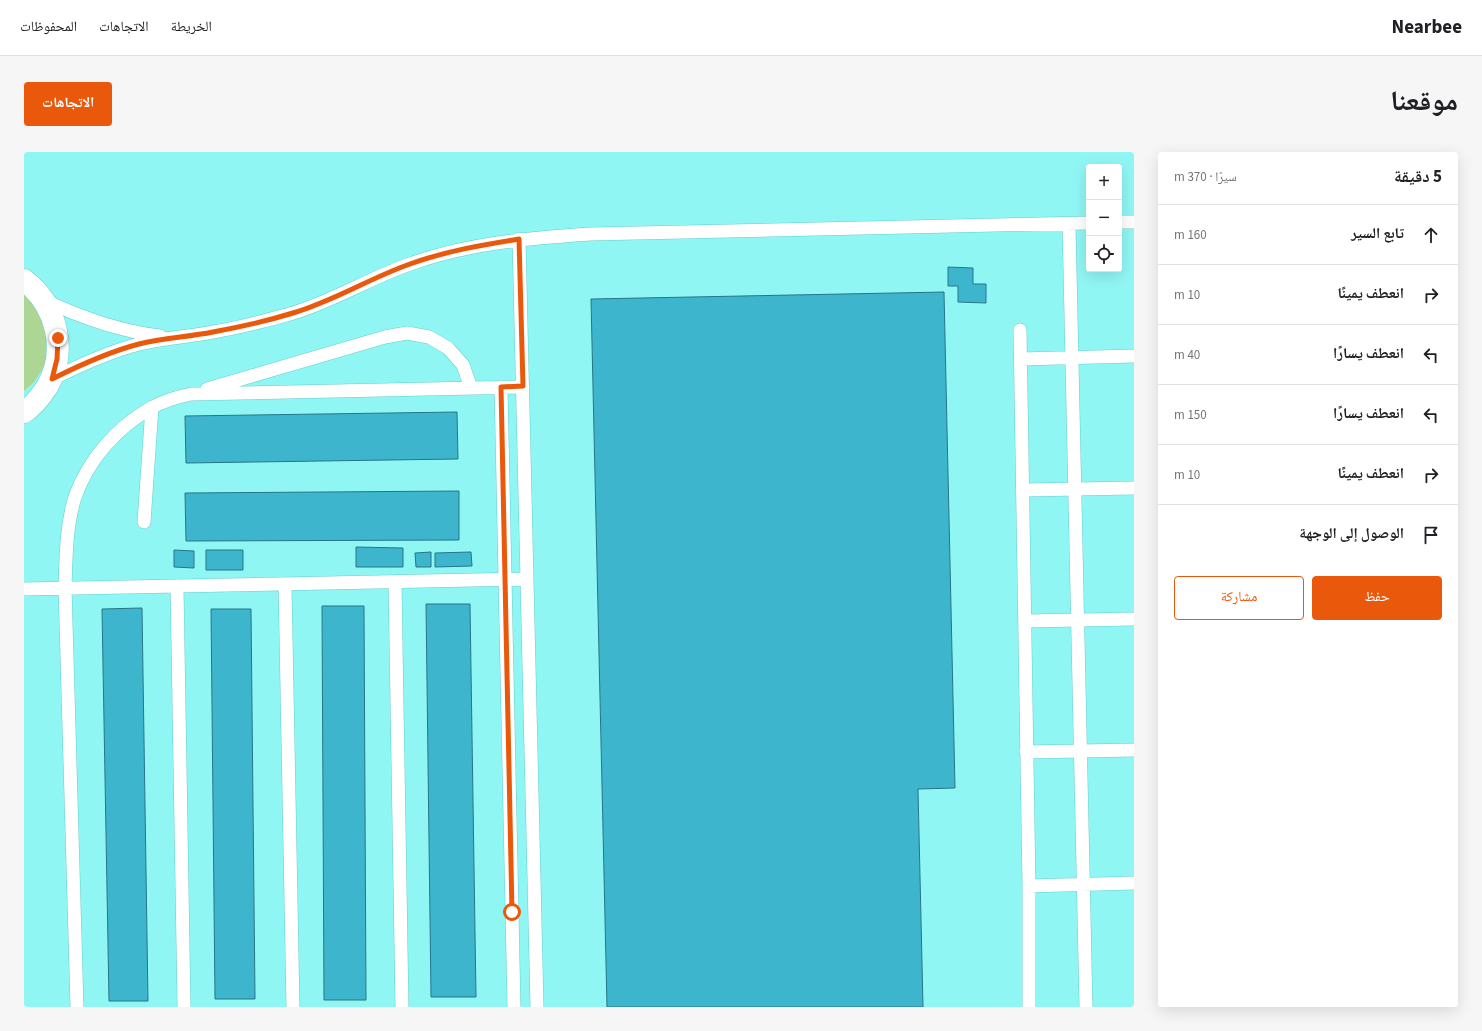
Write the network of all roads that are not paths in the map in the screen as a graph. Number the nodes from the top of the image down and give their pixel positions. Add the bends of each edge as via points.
1 (1122, 222) edge
2 (1134, 222) edge
3 (1086, 223) edge
4 (1069, 224) junction
5 (519, 239) junction
6 (24, 280) edge
7 (44, 300) junction
8 (1020, 330) dead end
9 (170, 337) junction
10 (1134, 356) edge
11 (1072, 357) junction
12 (1021, 358) junction
13 (52, 379) junction
14 (523, 386) junction
15 (501, 387) junction
16 (471, 388) junction
17 (191, 394) junction
18 (152, 407) junction
19 (25, 414) edge
20 (1134, 488) edge
21 (1075, 489) junction
22 (1022, 490) junction
23 (144, 522) dead end
24 (504, 579) junction
25 (527, 579) junction
26 (395, 582) junction
27 (285, 584) junction
28 (177, 586) junction
29 (65, 588) junction
30 (24, 589) edge
31 (1134, 619) edge
32 (1078, 620) junction
33 (1024, 621) junction
34 (1134, 750) edge
35 (1081, 751) junction
36 (1026, 752) junction
37 (1134, 883) edge
38 (1084, 884) junction
39 (1029, 886) junction
40 (77, 1007) edge
41 (184, 1007) edge
42 (293, 1007) edge
43 (402, 1007) edge
44 (514, 1007) edge
45 (537, 1007) edge
46 (1029, 1007) edge
47 (1086, 1007) edge

1 - 2 lane
3 - 4 lane
4 - 5 lane via 592,234
4 - 11 lane
5 - 9 lane via 445,252 335,297 254,324
5 - 14 lane
6 - 7 street
7 - 9 lane via 105,325 137,333
7 - 13 street via 54,318 58,338 57,359
8 - 12 lane
9 - 13 lane via 109,353
10 - 11 lane
11 - 12 lane
11 - 21 lane
12 - 22 lane
13 - 19 street via 42,396
14 - 15 lane
14 - 25 lane
15 - 16 lane
15 - 24 lane
16 - 17 lane
16 - 17 lane via 463,365 448,348 429,337 407,333 385,337
17 - 18 lane
18 - 23 lane
18 - 29 lane via 110,440 89,467 75,497 68,531
20 - 21 lane
21 - 22 lane
21 - 32 lane
22 - 33 lane
24 - 25 lane
24 - 26 lane
24 - 44 lane
25 - 45 lane
26 - 27 lane
26 - 43 lane
27 - 28 lane
27 - 42 lane
28 - 29 lane
28 - 41 lane
29 - 30 lane
29 - 40 lane
31 - 32 lane
32 - 33 lane
32 - 35 lane
33 - 36 lane
34 - 35 lane
35 - 36 lane
35 - 38 lane
36 - 39 lane
37 - 38 lane
38 - 39 lane
38 - 47 lane
39 - 46 lane

